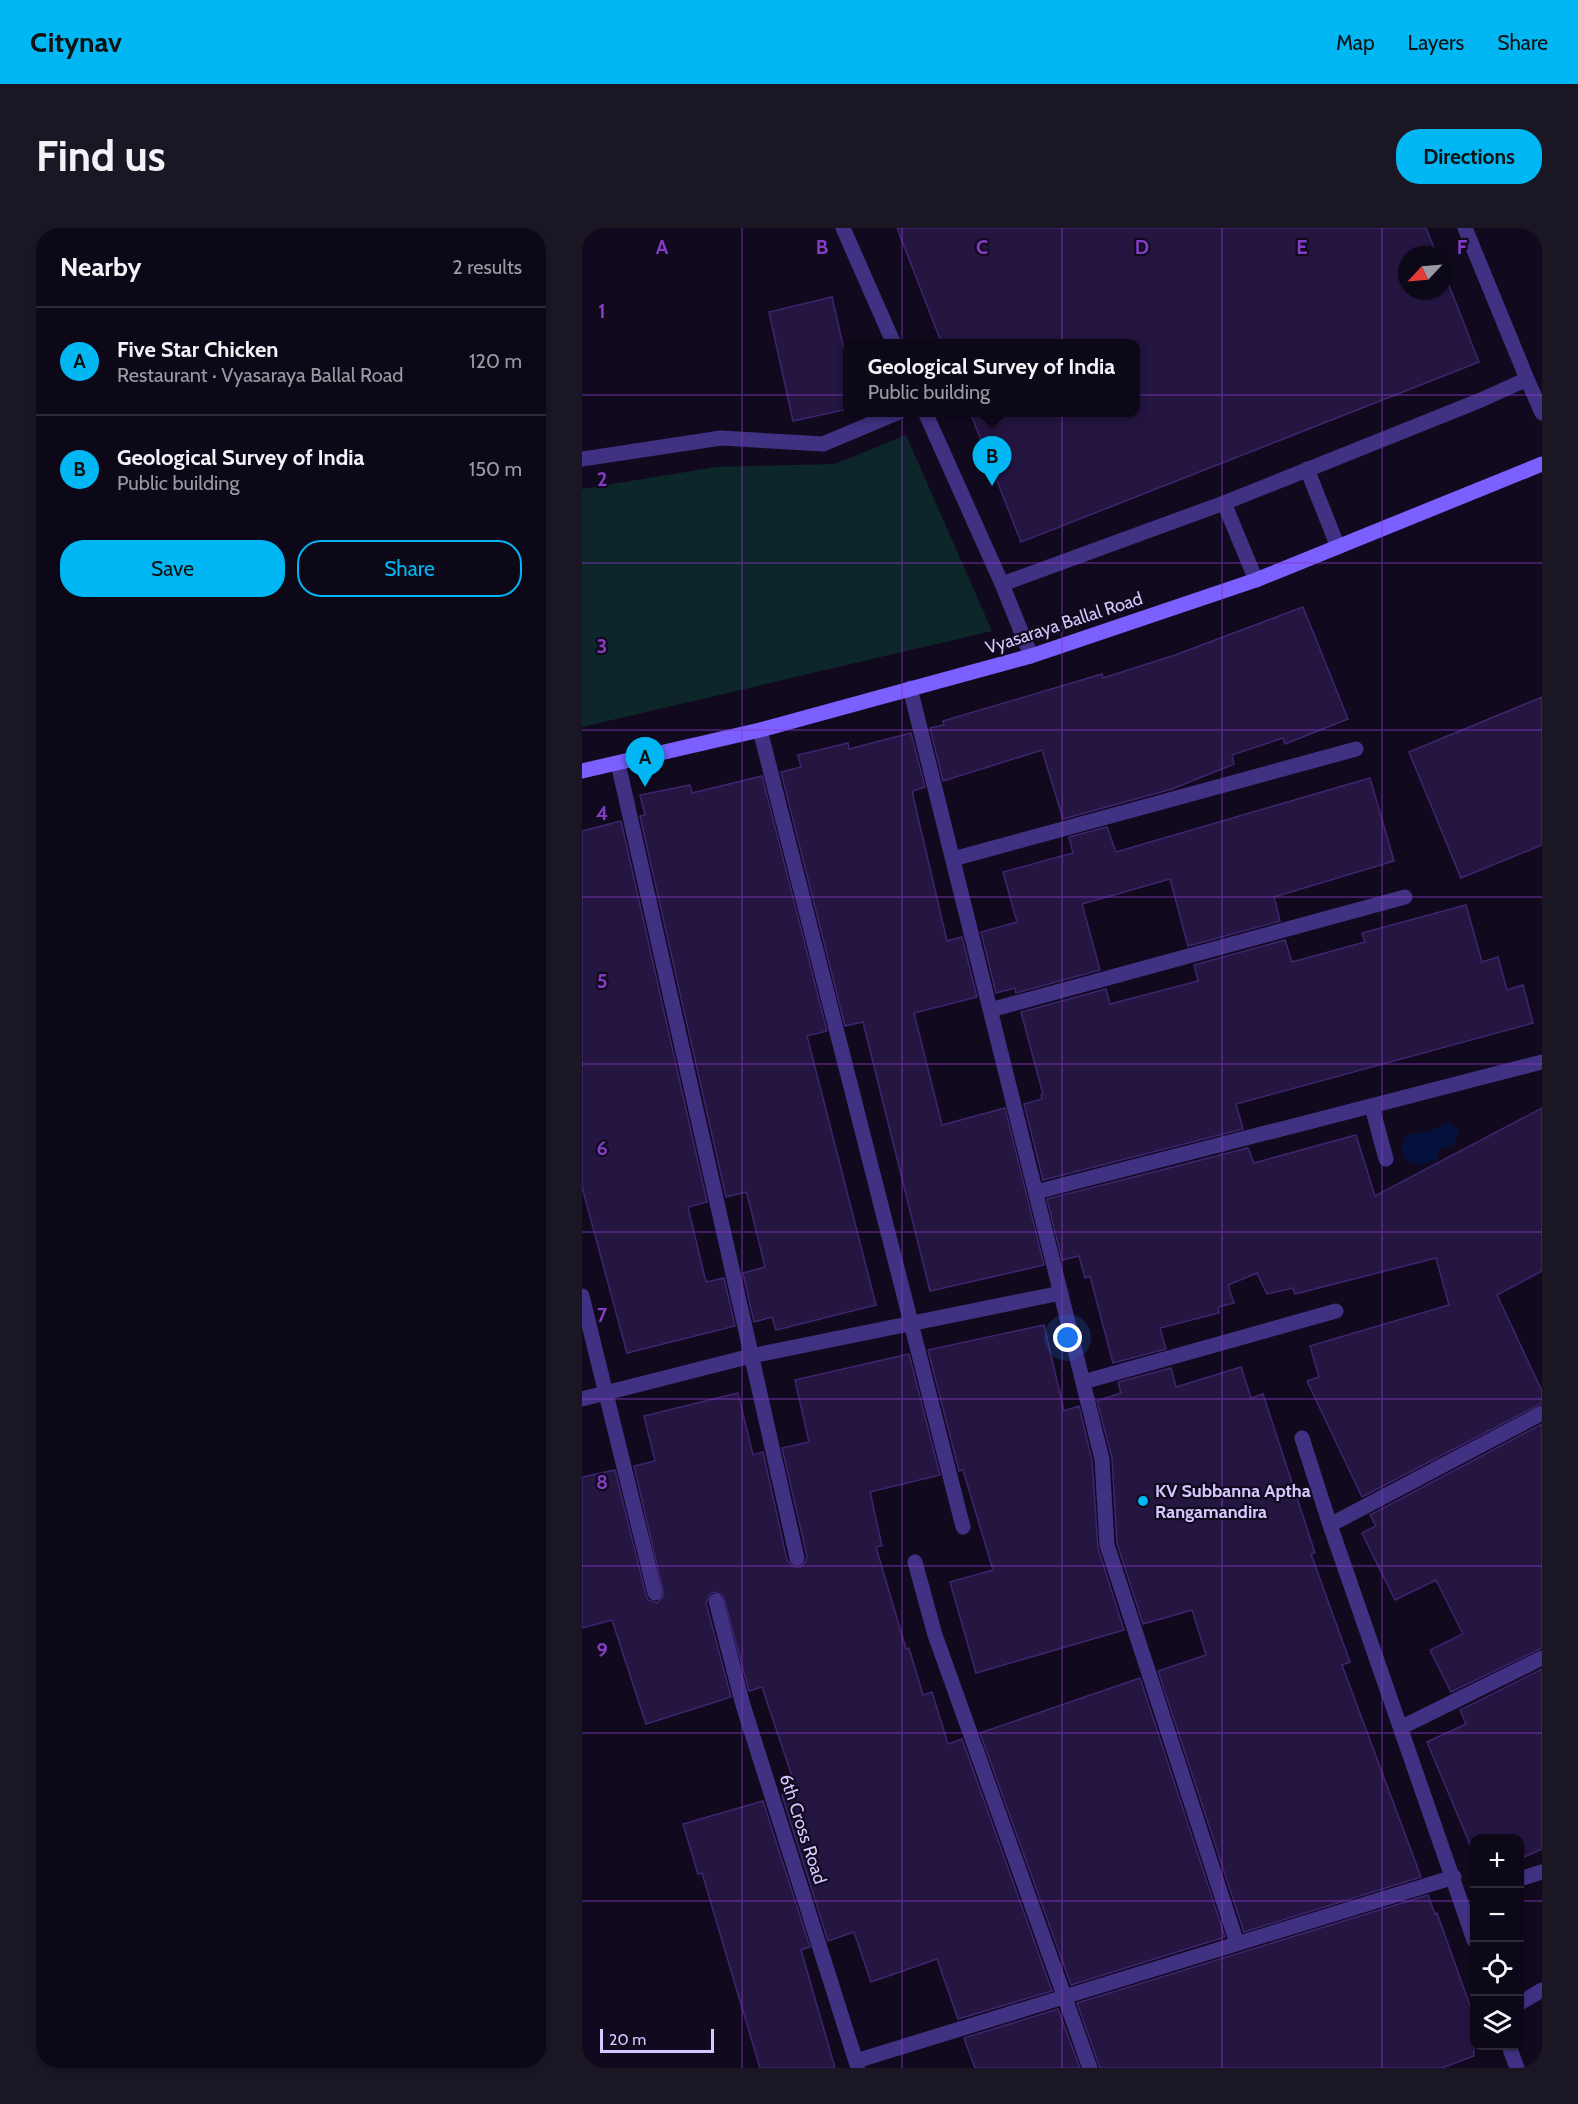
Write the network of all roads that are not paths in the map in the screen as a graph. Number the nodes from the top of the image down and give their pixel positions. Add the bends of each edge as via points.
1 (843, 228) edge
2 (1465, 228) edge
3 (892, 339) edge
4 (1527, 379) junction
5 (1542, 413) edge
6 (887, 417) edge
7 (927, 417) edge
8 (582, 459) edge
9 (1542, 464) edge
10 (1307, 469) junction
11 (1224, 502) junction
12 (1338, 547) junction
13 (1256, 580) junction
14 (1002, 584) junction
15 (1031, 656) junction
16 (910, 688) junction
17 (760, 730) junction
18 (1356, 749) dead end
19 (618, 763) junction
20 (582, 771) edge
21 (953, 859) junction
22 (1405, 897) dead end
23 (990, 1010) junction
24 (1542, 1062) edge
25 (1372, 1107) junction
26 (1386, 1159) dead end
27 (1036, 1192) junction
28 (1061, 1293) junction
29 (582, 1296) edge
30 (1336, 1311) dead end
31 (911, 1323) junction
32 (752, 1356) junction
33 (1083, 1382) junction
34 (606, 1393) junction
35 (582, 1399) edge
36 (1542, 1413) edge
37 (1302, 1438) dead end
38 (1330, 1525) junction
39 (963, 1527) dead end
40 (797, 1558) dead end
41 (915, 1562) dead end
42 (655, 1593) dead end
43 (716, 1601) dead end
44 (1542, 1658) edge
45 (1402, 1727) junction
46 (1542, 1872) edge
47 (1454, 1877) junction
48 (1524, 1878) edge
49 (1467, 1893) edge
50 (1470, 1913) edge
51 (1237, 1943) junction
52 (1542, 1990) edge
53 (1064, 1998) junction
54 (1524, 2001) edge
55 (1510, 2050) edge
56 (857, 2064) edge
57 (1090, 2068) edge
58 (1517, 2068) edge

1 - 3 street
2 - 4 street
4 - 5 street
4 - 10 street
6 - 8 street via 824,444 722,438
7 - 14 street
9 - 12 main road, Vyasaraya Ballal Road
10 - 11 street
10 - 12 street
11 - 13 street
11 - 14 street
12 - 13 main road, Vyasaraya Ballal Road
13 - 15 main road, Vyasaraya Ballal Road
14 - 15 street
15 - 16 main road, Vyasaraya Ballal Road
16 - 17 main road, Vyasaraya Ballal Road
16 - 21 street
17 - 19 main road, Vyasaraya Ballal Road
17 - 31 street
18 - 21 street
19 - 20 main road, Vyasaraya Ballal Road
19 - 32 street
21 - 23 street
22 - 23 street
23 - 27 street
24 - 25 street
25 - 26 street
25 - 27 street
27 - 28 street
28 - 31 street
28 - 33 street
29 - 34 street
30 - 33 street
31 - 32 street
31 - 39 street
32 - 34 street
32 - 40 street
33 - 51 street via 1102,1460 1107,1545
34 - 35 street
34 - 42 street
36 - 38 street
37 - 38 street
38 - 45 street
41 - 53 street via 935,1635
43 - 56 street, 6th Cross Road via 743,1705
44 - 45 street
45 - 47 street
46 - 48 street
47 - 49 street
47 - 51 street
49 - 50 street
51 - 53 street
52 - 54 street
53 - 56 street
53 - 57 street
55 - 58 street

